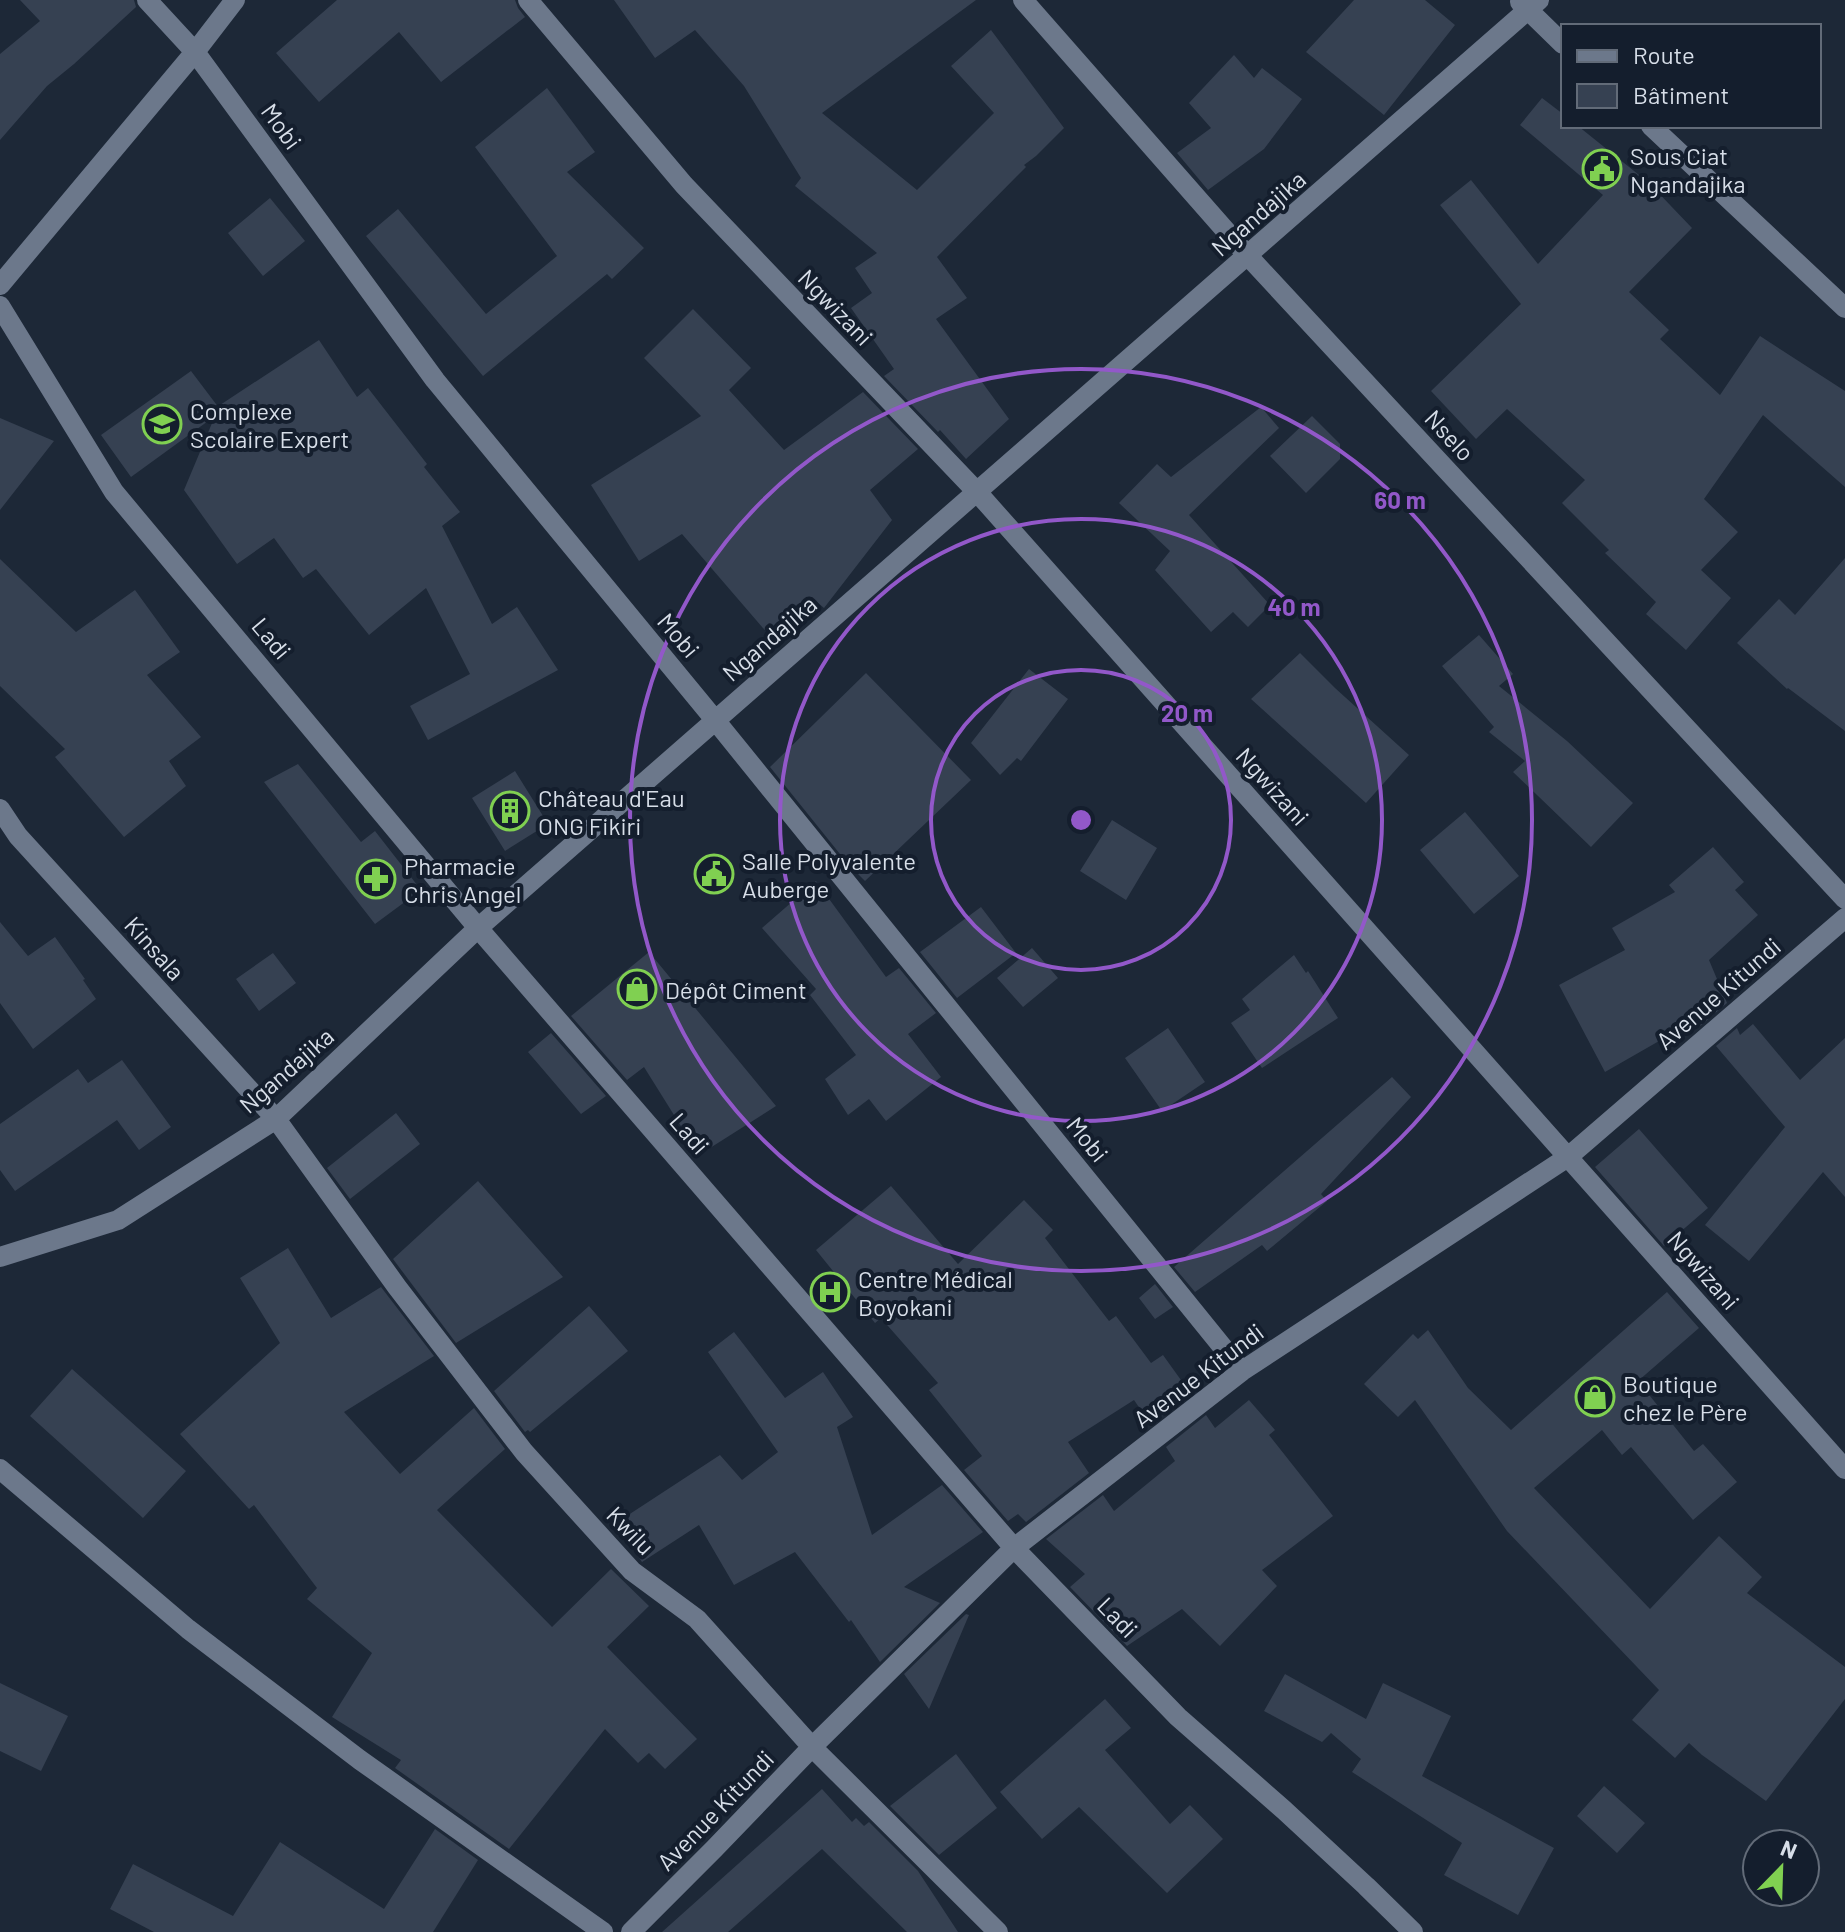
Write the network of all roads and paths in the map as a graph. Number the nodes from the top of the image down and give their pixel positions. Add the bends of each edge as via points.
1 (147, 0) edge
2 (235, 0) edge
3 (528, 0) edge
4 (1023, 0) edge
5 (1528, 3) edge
6 (1561, 42) edge
7 (195, 52) junction
8 (1653, 128) edge
9 (1248, 256) junction
10 (0, 285) edge
11 (0, 306) edge
12 (1845, 308) edge
13 (977, 492) junction
14 (715, 720) junction
15 (0, 809) edge
16 (1845, 899) edge
17 (1845, 918) edge
18 (478, 928) junction
19 (276, 1119) junction
20 (1568, 1157) junction
21 (0, 1257) edge
22 (1242, 1371) junction
23 (0, 1469) edge
24 (1845, 1469) edge
25 (1014, 1548) junction
26 (812, 1747) junction
27 (603, 1932) edge
28 (631, 1932) edge
29 (998, 1932) edge
30 (1413, 1932) edge

1 - 7 street, Mobi
2 - 7 street
3 - 13 street, Ngwizani via 684,185
4 - 9 street, Nselo
5 - 6 street
5 - 9 street, Ngandajika
7 - 10 street
7 - 14 street, Mobi via 435,380
8 - 12 street
9 - 13 street, Ngandajika
9 - 16 street, Nselo
11 - 18 street, Ladi via 114,492
13 - 14 street, Ngandajika
13 - 20 street, Ngwizani
14 - 18 street, Ngandajika
14 - 22 street, Mobi
15 - 19 street, Kinsala via 18,836
17 - 20 street, Avenue Kitundi
18 - 19 street, Ngandajika
18 - 25 street, Ladi
19 - 21 street, Ngandajika via 118,1220
19 - 26 street, Kwilu via 524,1452 632,1571 697,1619
20 - 22 street, Avenue Kitundi
20 - 24 street, Ngwizani
22 - 25 street, Avenue Kitundi
23 - 27 street via 188,1629 360,1760
25 - 26 street, Avenue Kitundi
25 - 30 street, Ladi via 1178,1717
26 - 28 street, Avenue Kitundi
26 - 29 street, Kwilu

